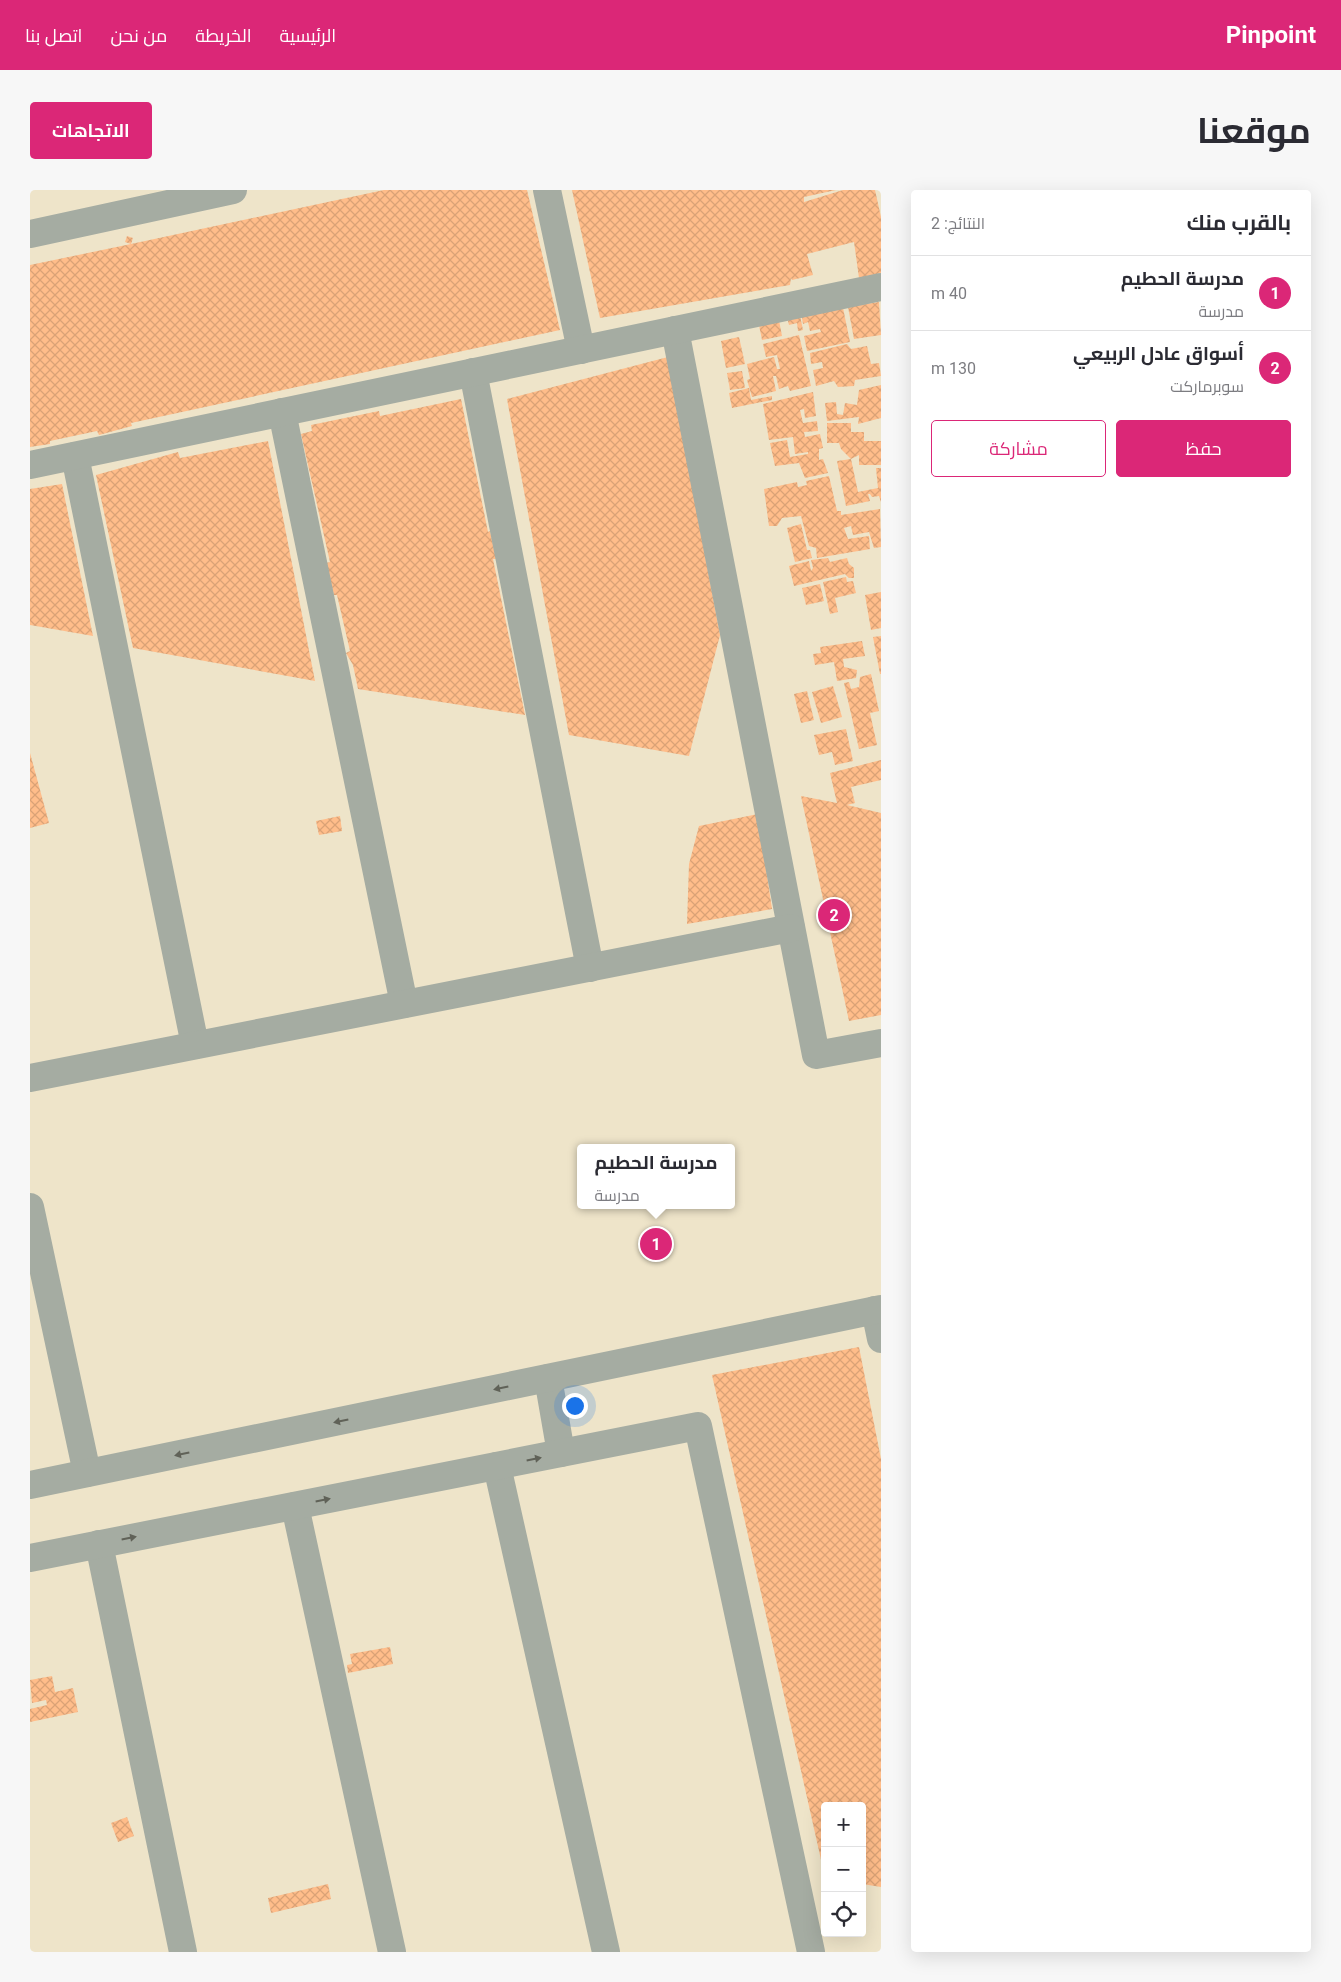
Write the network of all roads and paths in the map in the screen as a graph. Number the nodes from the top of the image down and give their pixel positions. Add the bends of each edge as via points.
1 (233, 190) edge
2 (547, 190) edge
3 (30, 234) edge
4 (881, 287) edge
5 (675, 330) junction
6 (581, 350) junction
7 (473, 372) junction
8 (282, 412) junction
9 (75, 456) junction
10 (30, 465) edge
11 (792, 928) junction
12 (590, 968) junction
13 (404, 1004) junction
14 (881, 1043) edge
15 (195, 1045) junction
16 (30, 1078) edge
17 (30, 1207) edge
18 (878, 1310) edge
19 (881, 1339) edge
20 (548, 1378) junction
21 (561, 1453) junction
22 (497, 1466) junction
23 (87, 1474) junction
24 (30, 1485) edge
25 (294, 1506) junction
26 (99, 1544) junction
27 (30, 1558) edge
28 (183, 1952) edge
29 (392, 1952) edge
30 (606, 1952) edge
31 (811, 1952) edge

1 - 3 street
2 - 6 street
4 - 5 street
5 - 6 street
5 - 11 street
6 - 7 street
7 - 8 street
7 - 12 street
8 - 9 street
8 - 13 street
9 - 10 street
9 - 15 street
11 - 12 street
11 - 14 street via 816,1055
12 - 13 street
13 - 15 street
15 - 16 street
17 - 23 street
18 - 19 street
18 - 20 street
20 - 21 street
20 -> 23 street
22 -> 21 street
21 - 31 street via 698,1426
25 -> 22 street
22 - 30 street
23 - 24 street
26 -> 25 street
25 - 29 street
26 - 27 street
26 - 28 street

